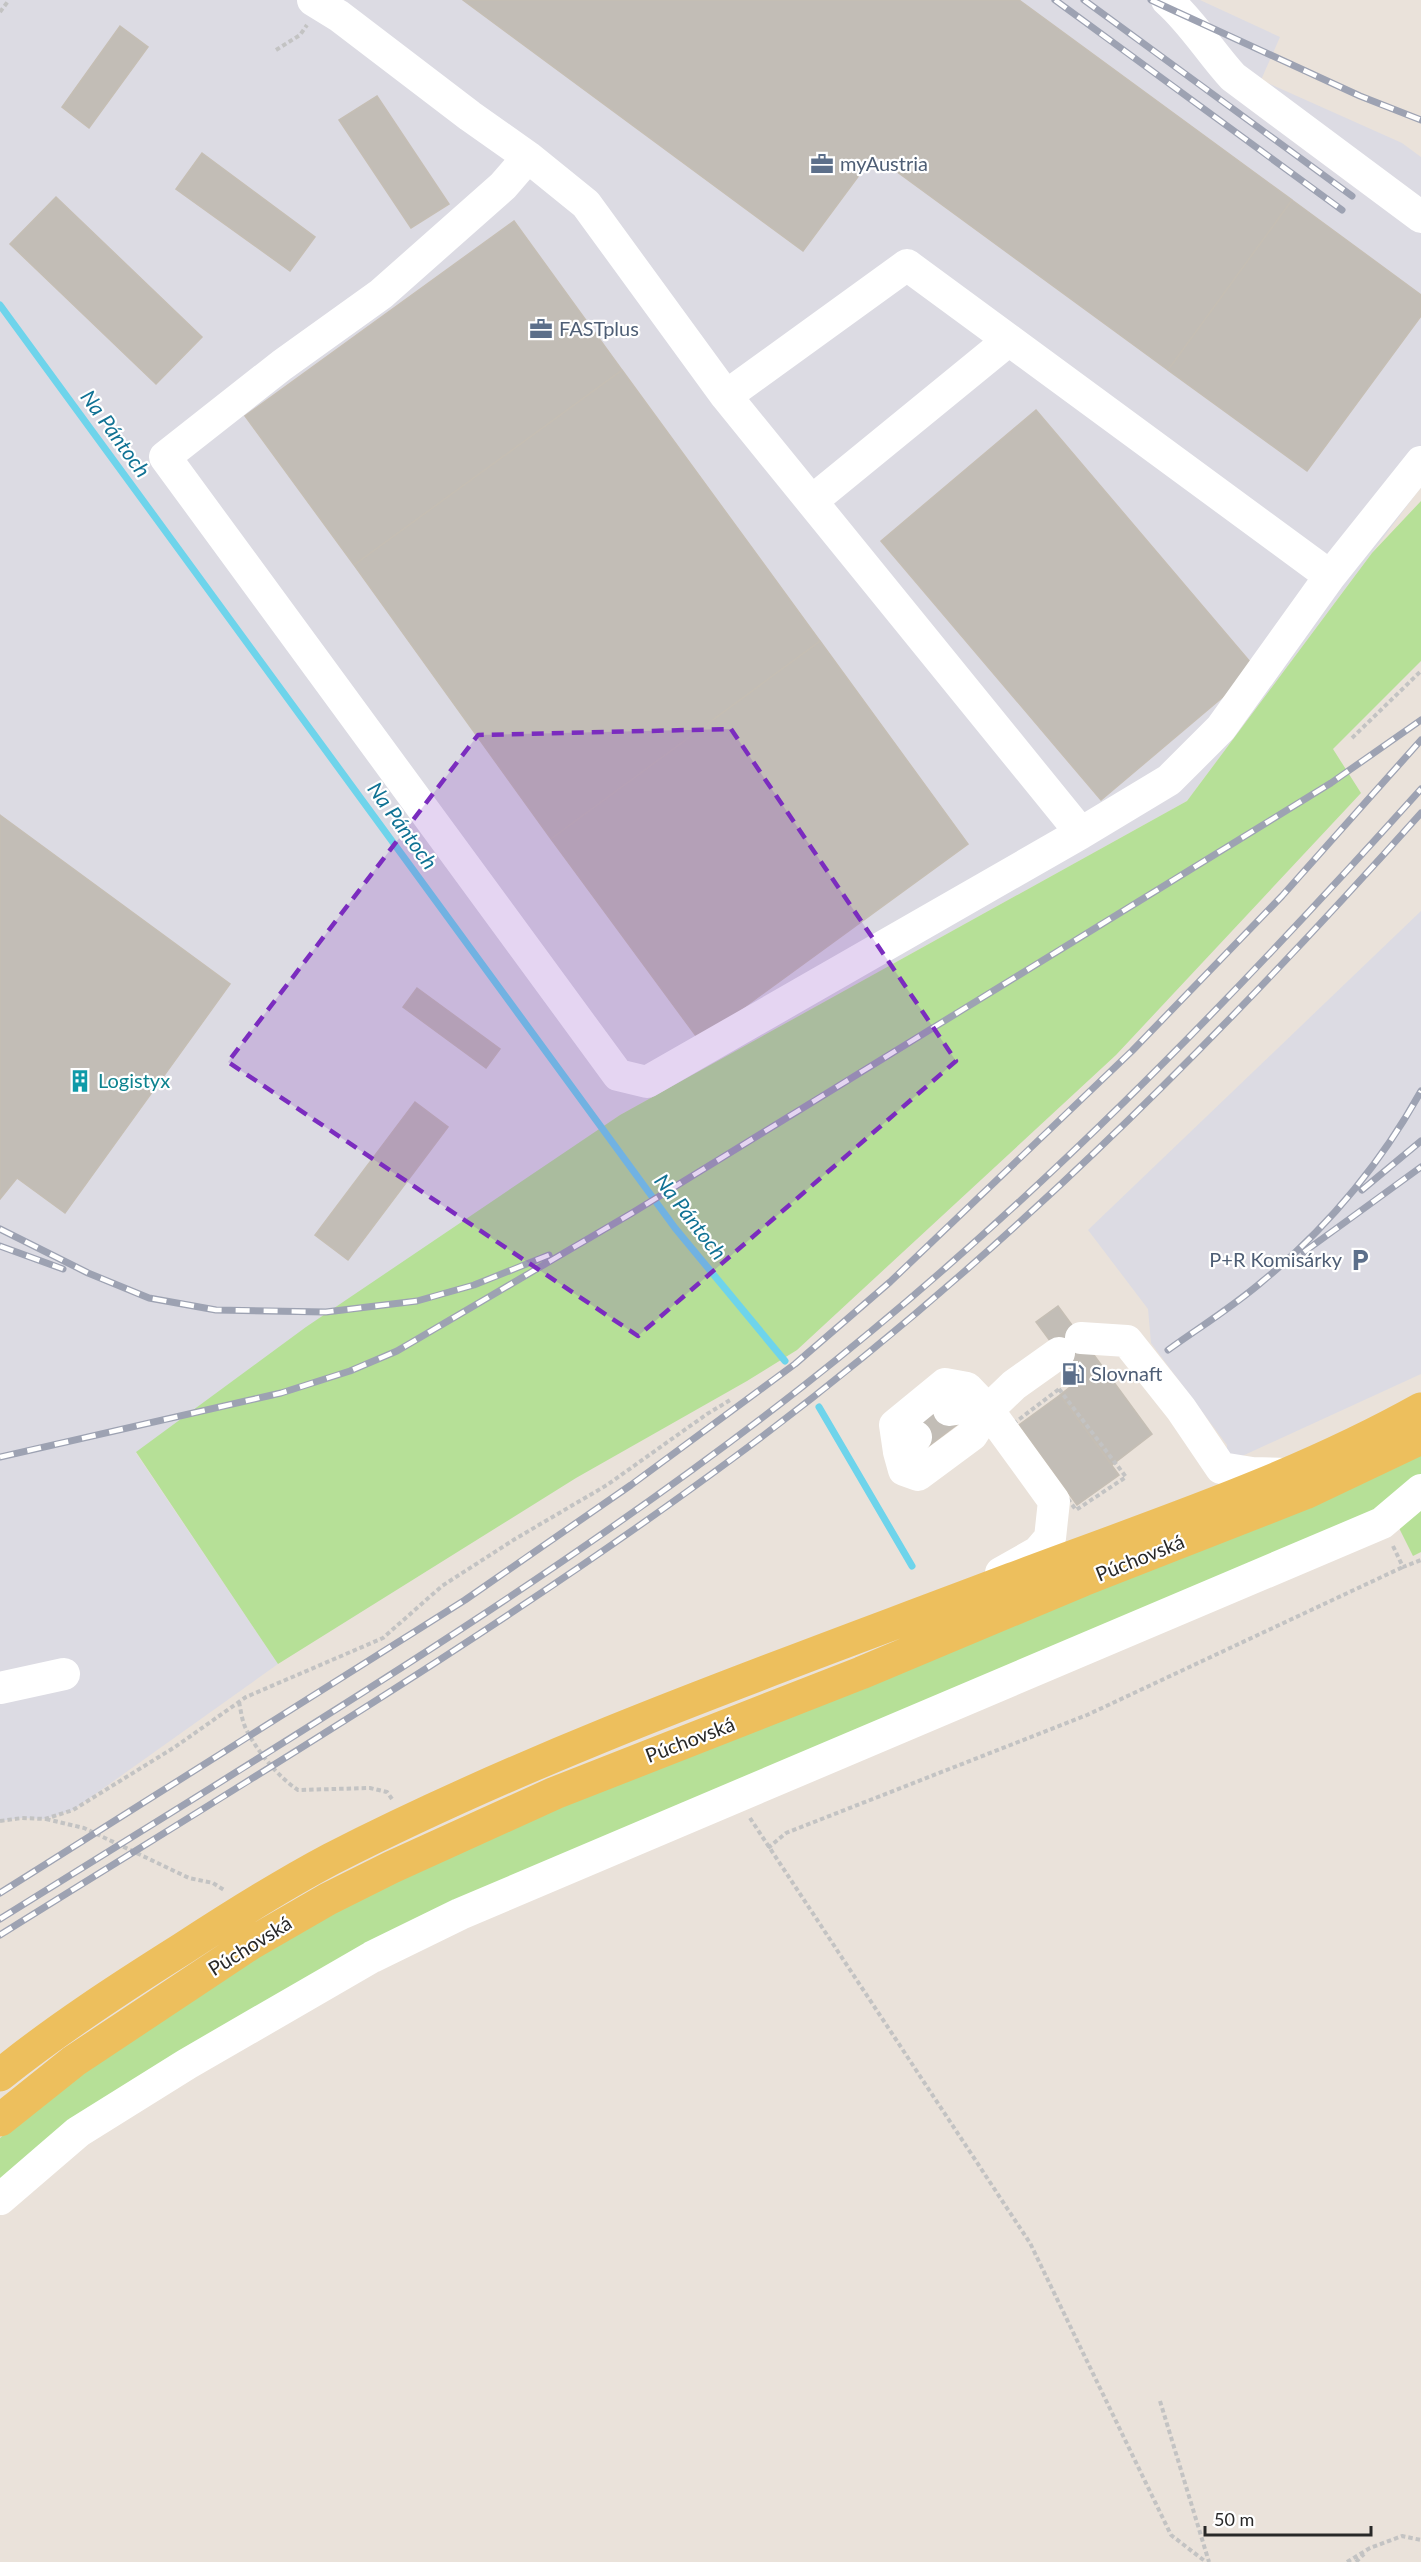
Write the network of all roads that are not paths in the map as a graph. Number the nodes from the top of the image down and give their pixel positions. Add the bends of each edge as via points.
1 (1167, 0) edge
2 (312, 11) edge
3 (528, 157) junction
4 (1421, 217) edge
5 (1009, 340) junction
6 (726, 396) junction
7 (1421, 462) edge
8 (812, 501) junction
9 (1330, 576) junction
10 (1081, 833) junction
11 (1421, 1409) edge
12 (950, 1410) dead end
13 (988, 1410) junction
14 (1421, 1438) edge
15 (1291, 1474) junction
16 (1421, 1490) edge
17 (889, 1626) junction
18 (64, 1674) dead end
19 (0, 1688) edge
20 (0, 2075) edge
21 (0, 2120) edge
22 (0, 2199) edge

1 - 4 lane via 1233,77
2 - 3 lane via 339,16
3 - 6 lane via 586,204
3 - 10 lane via 503,186 381,294 165,457 618,1075 647,1082
5 - 6 lane via 907,265
5 - 8 lane
5 - 9 lane
6 - 8 lane
7 - 9 lane
8 - 10 lane
9 - 10 lane via 1221,728 1169,780
11 - 15 main road, Púchovská
12 - 13 lane
13 - 13 lane via 972,1435 918,1475 904,1470 908,1444 895,1425 945,1384 967,1388
13 - 15 lane via 1014,1385 1070,1346 1127,1341 1221,1468
13 - 17 lane via 1054,1501 1050,1538 1038,1552 1008,1570
14 - 21 main road, Púchovská via 1305,1493 555,1793 392,1868 250,1944 74,2061
15 - 17 main road, Púchovská
16 - 22 lane via 1382,1523 460,1914 372,1957 78,2132
17 - 20 main road, Púchovská via 605,1735 412,1819 328,1861 132,1981
18 - 19 lane

